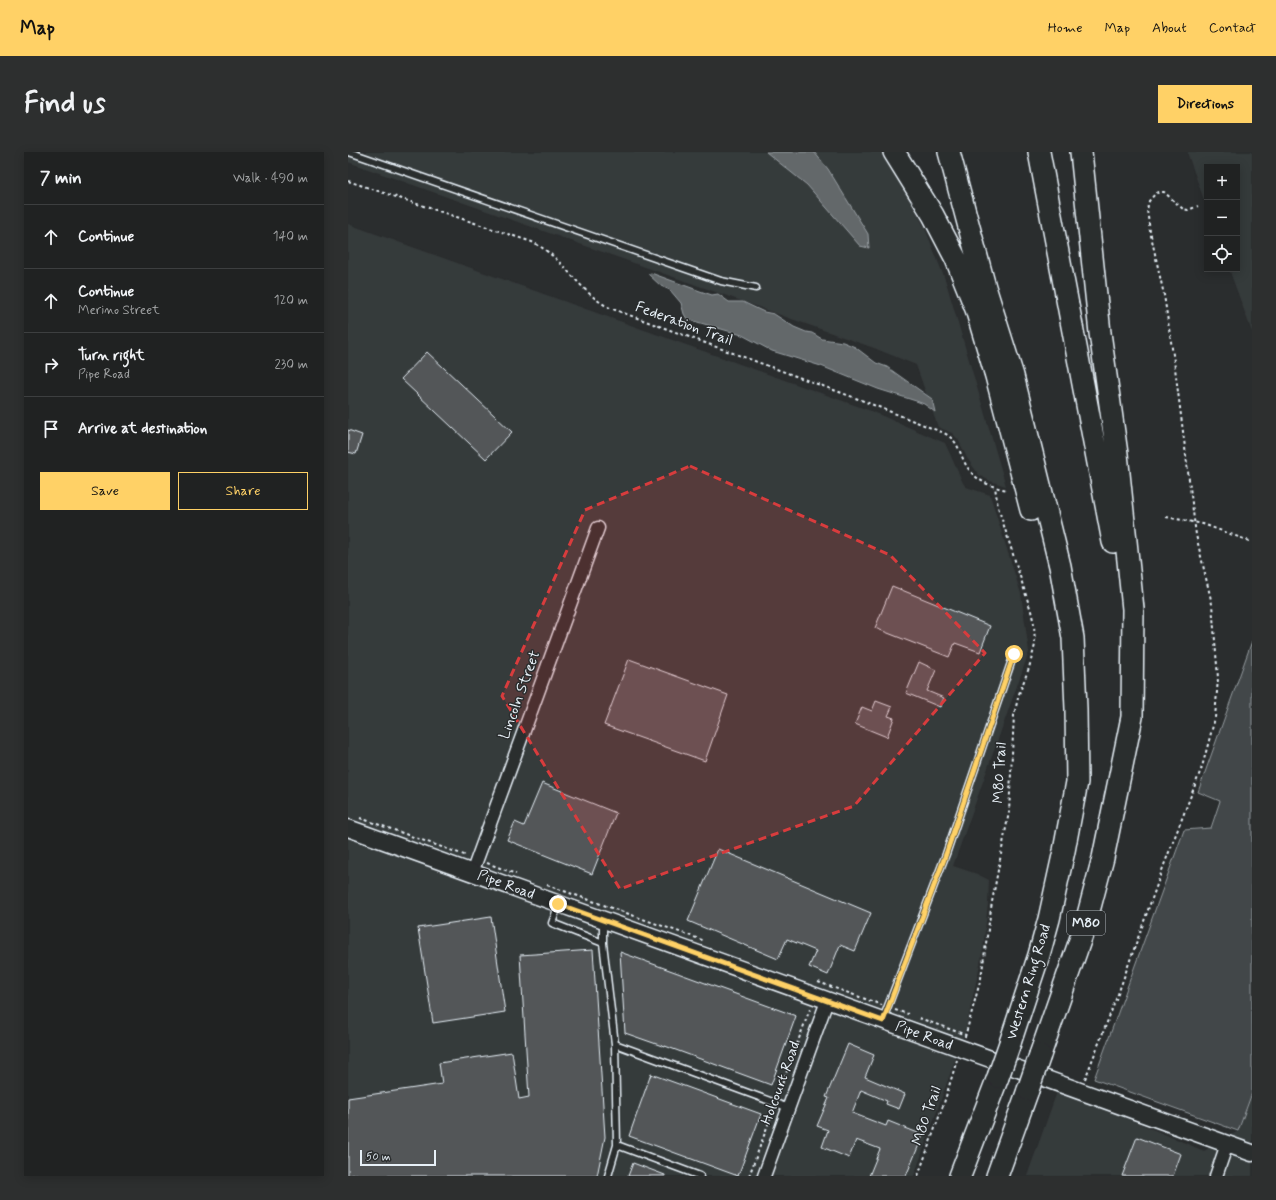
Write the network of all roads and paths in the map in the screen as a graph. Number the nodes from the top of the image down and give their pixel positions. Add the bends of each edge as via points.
1 (349, 152) edge
2 (894, 152) edge
3 (949, 152) edge
4 (1039, 152) edge
5 (1081, 152) edge
6 (348, 181) edge
7 (1198, 206) dead end
8 (756, 288) dead end
9 (995, 487) junction
10 (1007, 490) dead end
11 (1166, 517) dead end
12 (1194, 523) junction
13 (598, 528) dead end
14 (1252, 542) edge
15 (1014, 654) dead end
16 (1077, 782) junction
17 (1117, 787) junction
18 (353, 823) edge
19 (474, 866) junction
20 (522, 876) dead end
21 (544, 883) dead end
22 (558, 904) junction
23 (604, 920) junction
24 (603, 943) junction
25 (710, 943) dead end
26 (813, 980) dead end
27 (825, 1007) junction
28 (885, 1014) junction
29 (908, 1014) dead end
30 (915, 1017) dead end
31 (966, 1035) junction
32 (964, 1041) dead end
33 (615, 1044) junction
34 (956, 1063) dead end
35 (1080, 1091) junction
36 (776, 1103) junction
37 (789, 1108) junction
38 (1228, 1144) junction
39 (617, 1145) junction
40 (1252, 1153) edge
41 (608, 1176) edge
42 (700, 1176) edge
43 (749, 1176) edge
44 (764, 1176) edge
45 (918, 1176) edge
46 (960, 1176) edge
47 (997, 1176) edge
48 (1216, 1176) edge

1 - 8 lane via 721,282
2 - 16 highway via 933,215 956,259 976,309 996,376 1046,568 1061,637
3 - 16 highway via 985,287 1013,376 1060,566 1073,638
4 - 17 highway via 1115,554 1121,609 1124,715
5 - 17 highway via 1133,610 1132,716
6 - 9 path, Federation Trail via 532,242 550,253 592,296 610,308 944,433 955,441 968,470 980,480
7 - 12 path via 1188,210 1182,209 1164,192 1159,192 1149,201 1147,210 1175,368
9 - 10 path, Federation Trail
9 - 31 path, M80 Trail via 998,507 1031,611 1035,645 1014,715 1009,812 981,978
11 - 12 path
12 - 14 path
12 - 35 path via 1212,604 1218,678 1215,718 1202,767
13 - 19 street, Lincoln Street
15 - 28 lane via 946,854
16 - 46 highway, Western Ring Road / M80, bridge via 1064,851 1039,955 998,1077
17 - 47 highway, M80, bridge via 1103,858 1085,926
18 - 19 street, Pipe Road
18 - 19 path
19 - 20 path
19 - 22 street, Pipe Road
21 - 25 path
22 - 23 street, Pipe Road
22 - 24 lane via 552,923
23 - 24 lane
23 - 27 street, Pipe Road
24 - 33 lane
26 - 28 path
27 - 28 street, Pipe Road
27 - 36 path via 810,1009
27 - 37 street, Holcourt Road
28 - 29 path
28 - 35 street, Pipe Road
30 - 31 path
31 - 32 path, M80 Trail
33 - 36 lane
33 - 39 lane
34 - 45 path, M80 Trail
35 - 38 street, Pipe Road
36 - 37 lane
36 - 43 path
37 - 44 street, Holcourt Road
38 - 40 street, Pipe Road
38 - 48 street
39 - 41 lane
39 - 42 lane

